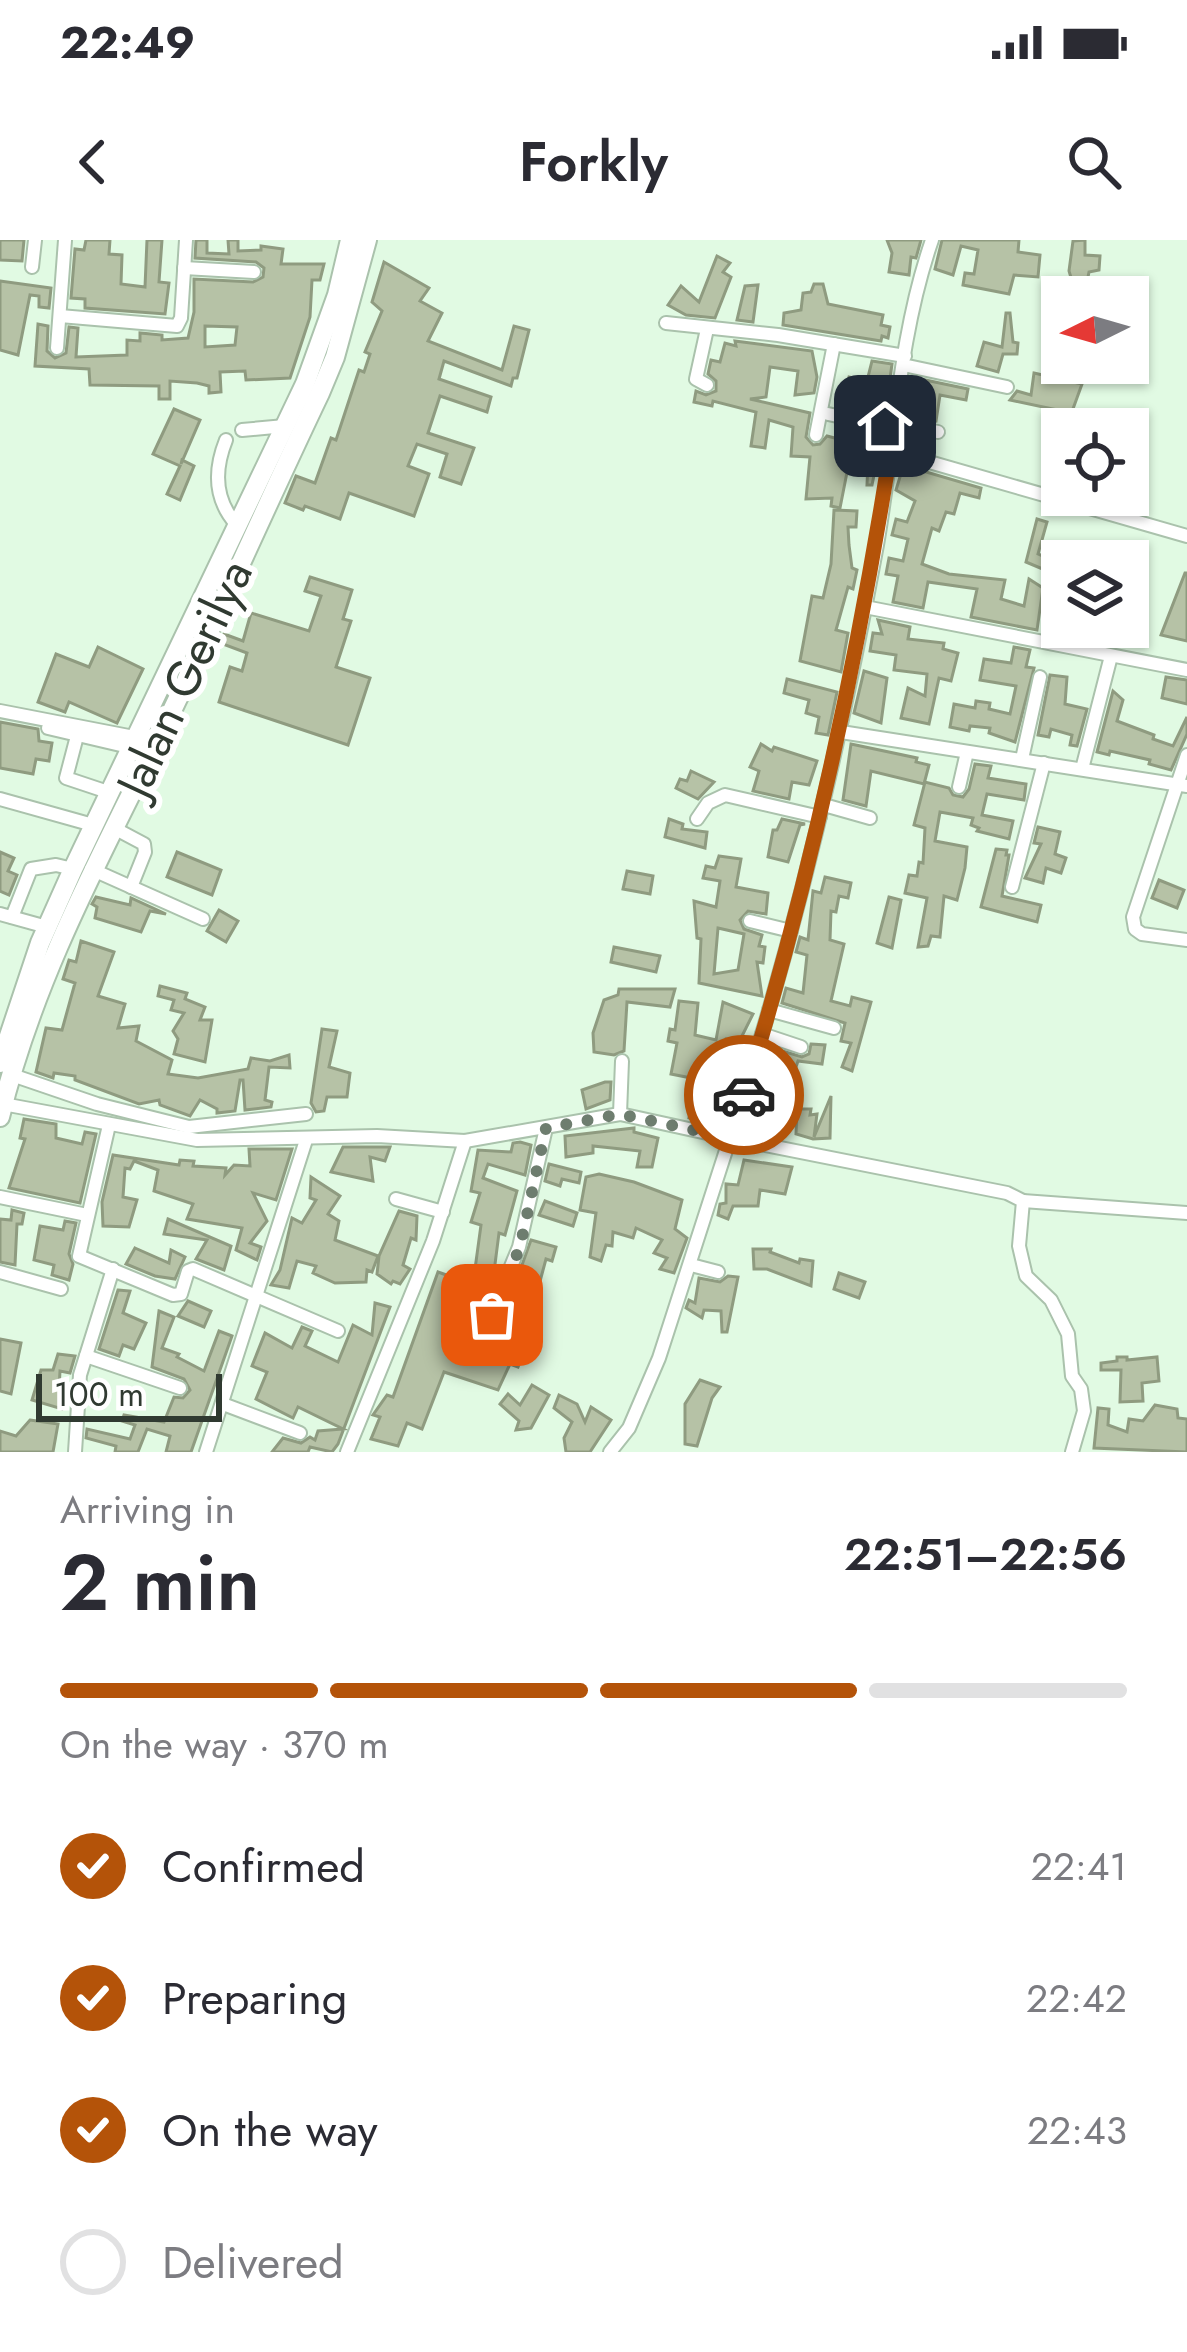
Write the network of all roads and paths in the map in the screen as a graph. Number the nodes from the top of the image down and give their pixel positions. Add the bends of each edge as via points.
1 (34, 240) edge
2 (65, 240) edge
3 (186, 240) edge
4 (350, 240) edge
5 (367, 240) edge
6 (932, 240) edge
7 (32, 267) dead end
8 (184, 268) junction
9 (254, 272) dead end
10 (60, 316) junction
11 (666, 323) dead end
12 (707, 328) junction
13 (834, 344) junction
14 (56, 348) dead end
15 (904, 361) junction
16 (707, 385) dead end
17 (1007, 387) dead end
18 (828, 414) dead end
19 (285, 426) junction
20 (895, 426) junction
21 (242, 430) dead end
22 (938, 432) dead end
23 (816, 435) dead end
24 (226, 440) dead end
25 (891, 452) junction
26 (244, 529) junction
27 (1187, 536) edge
28 (865, 607) junction
29 (1111, 656) junction
30 (1187, 670) edge
31 (1040, 677) dead end
32 (0, 715) edge
33 (841, 732) junction
34 (77, 736) junction
35 (131, 742) junction
36 (967, 752) junction
37 (1187, 755) edge
38 (1022, 759) junction
39 (1044, 763) junction
40 (1082, 769) junction
41 (50, 773) dead end
42 (66, 778) junction
43 (1183, 786) edge
44 (959, 787) dead end
45 (108, 792) junction
46 (0, 799) edge
47 (822, 811) junction
48 (870, 818) dead end
49 (697, 820) dead end
50 (103, 826) junction
51 (82, 869) junction
52 (131, 887) junction
53 (1012, 887) dead end
54 (6, 915) edge
55 (203, 920) dead end
56 (750, 921) dead end
57 (47, 927) junction
58 (791, 931) junction
59 (1187, 940) edge
60 (769, 1010) junction
61 (834, 1028) dead end
62 (762, 1034) junction
63 (801, 1047) dead end
64 (622, 1061) dead end
65 (5, 1090) edge
66 (306, 1114) dead end
67 (620, 1114) junction
68 (109, 1125) junction
69 (546, 1128) junction
70 (730, 1138) junction
71 (306, 1140) junction
72 (465, 1141) junction
73 (0, 1197) edge
74 (396, 1199) dead end
75 (1023, 1201) junction
76 (443, 1212) junction
77 (1187, 1213) edge
78 (86, 1215) junction
79 (691, 1264) junction
80 (113, 1269) junction
81 (0, 1272) edge
82 (718, 1272) dead end
83 (61, 1288) dead end
84 (256, 1298) junction
85 (338, 1331) dead end
86 (475, 1354) dead end
87 (86, 1356) junction
88 (181, 1388) dead end
89 (223, 1404) junction
90 (300, 1433) dead end
91 (353, 1450) edge
92 (75, 1452) edge
93 (206, 1452) edge
94 (610, 1452) edge
95 (1072, 1452) edge

1 - 7 street
2 - 10 street
3 - 8 street
4 - 19 highway, Jalan Gerilya via 317,356
5 - 26 highway, Jalan Gerilya via 335,357
6 - 15 street
8 - 9 street
8 - 10 street via 182,319 172,328
10 - 14 street
11 - 12 street
12 - 13 street
12 - 16 street via 696,379
13 - 15 street
13 - 23 street
15 - 17 street
15 - 20 street
18 - 20 street
19 - 21 street
19 - 26 highway, Jalan Gerilya
20 - 22 street
20 - 25 street
24 - 26 street via 219,493
25 - 27 street
25 - 28 street
26 - 35 highway, Jalan Gerilya
26 - 50 highway, Jalan Gerilya
28 - 29 street
28 - 33 street
29 - 30 street
29 - 40 street
31 - 38 street
32 - 34 street
32 - 35 street
33 - 36 street
33 - 47 street
34 - 35 street
34 - 42 street
35 - 45 highway, Jalan Gerilya
36 - 38 street
36 - 44 street
37 - 43 street
38 - 39 street
39 - 40 street
39 - 53 street
40 - 43 street
41 - 42 street
42 - 45 street
43 - 59 street via 1133,917 1142,934
45 - 50 highway, Jalan Gerilya
46 - 50 street
47 - 48 street
47 - 49 street via 725,795
47 - 58 street
50 - 51 highway, Jalan Gerilya
50 - 52 street via 144,844
51 - 52 street
51 - 54 street via 32,869
51 - 57 highway, Jalan Gerilya
51 - 65 highway, Jalan Gerilya
52 - 55 street
54 - 57 street
56 - 58 street
57 - 65 highway, Jalan Gerilya
58 - 60 street
60 - 61 street
60 - 62 street
62 - 63 street
62 - 70 street
64 - 67 street
65 - 66 street via 189,1127
65 - 68 street
67 - 69 street
67 - 70 street
68 - 71 street via 197,1141
68 - 78 street
69 - 72 street
69 - 86 street via 520,1247
70 - 75 street
70 - 79 street
71 - 72 street
71 - 84 street
72 - 76 street
73 - 78 street
74 - 76 street
75 - 77 street
75 - 95 street via 1026,1276 1051,1300 1068,1334 1081,1389 1084,1411
76 - 91 street
78 - 80 street via 79,1256
79 - 82 street
79 - 94 street via 646,1394
80 - 84 street via 178,1295 193,1269
80 - 87 street
81 - 83 street
84 - 85 street
84 - 89 street
87 - 88 street
87 - 92 street
89 - 90 street
89 - 93 street

